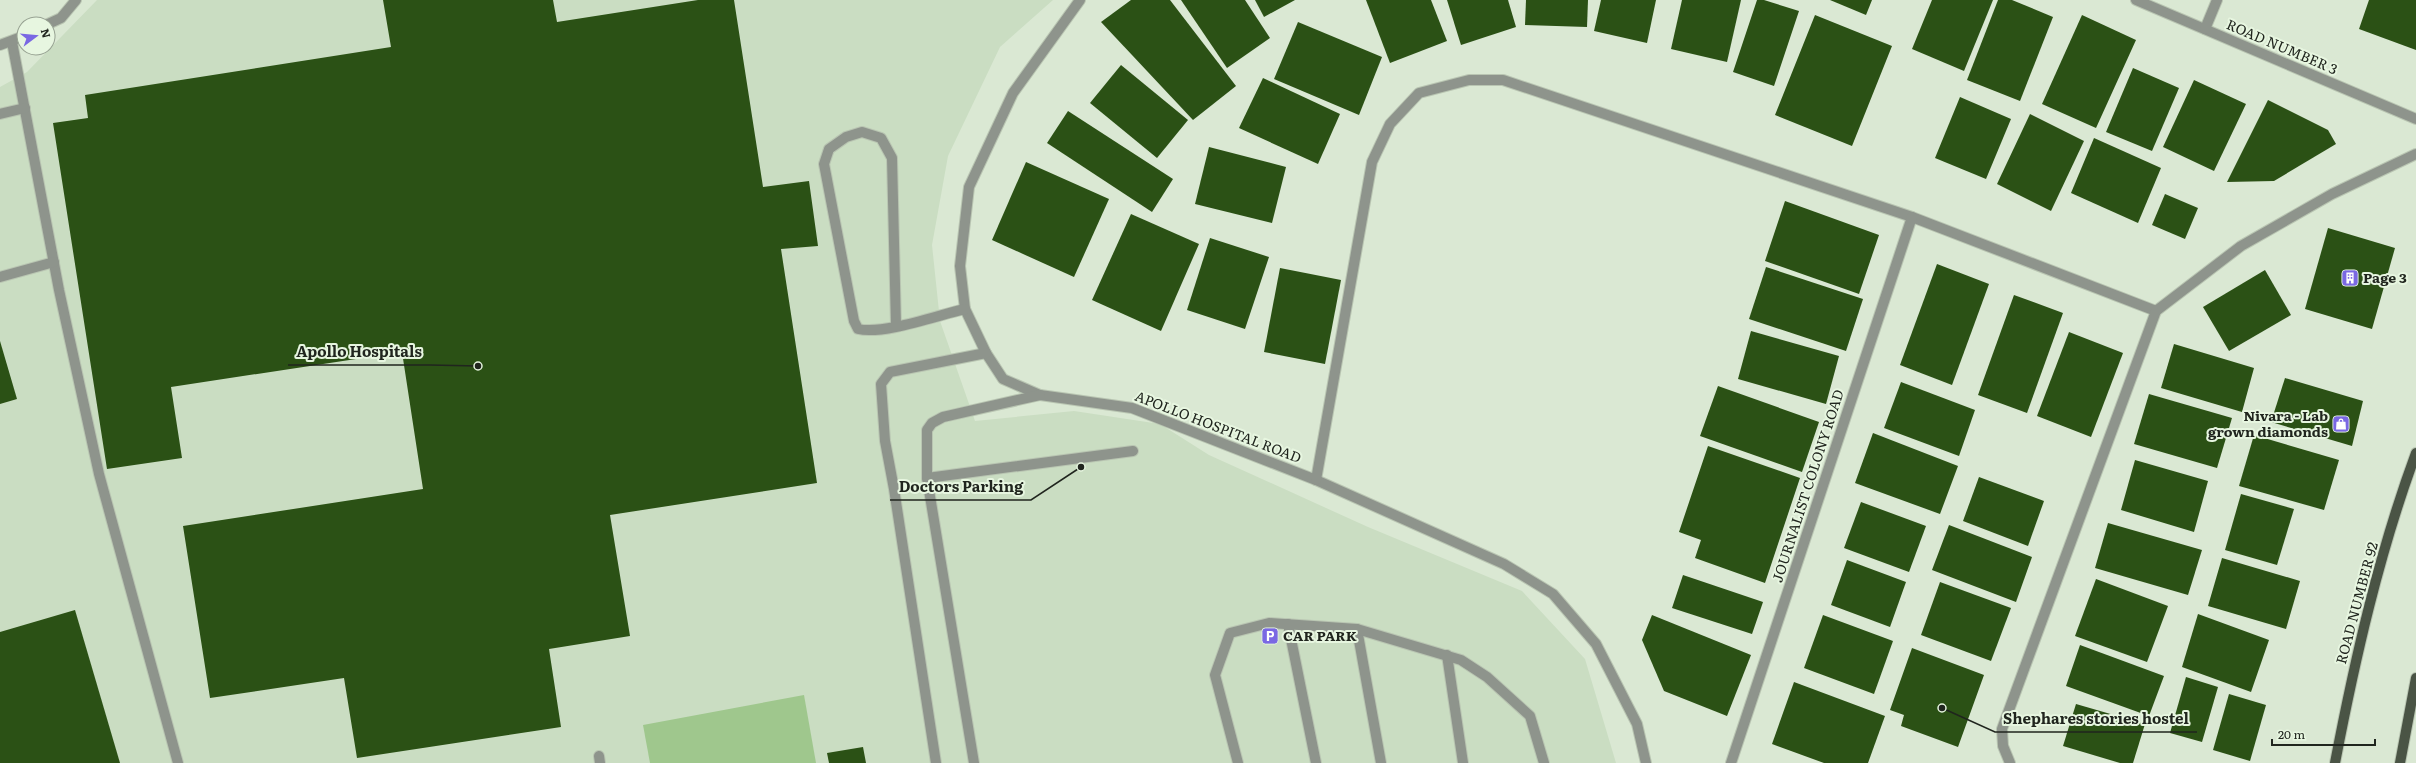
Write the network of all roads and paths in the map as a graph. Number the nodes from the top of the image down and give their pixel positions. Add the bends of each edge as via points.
1 (76, 0) edge
2 (1080, 0) edge
3 (2136, 0) edge
4 (2217, 0) edge
5 (56, 20) edge
6 (2205, 29) junction
7 (16, 40) edge
8 (12, 42) junction
9 (0, 45) edge
10 (25, 108) junction
11 (0, 114) edge
12 (2416, 119) edge
13 (2416, 154) edge
14 (1912, 217) junction
15 (54, 262) junction
16 (0, 277) edge
17 (965, 309) junction
18 (2156, 311) junction
19 (896, 326) junction
20 (986, 353) junction
21 (1040, 395) junction
22 (1133, 451) dead end
23 (2416, 453) edge
24 (927, 478) junction
25 (1316, 480) junction
26 (1288, 624) junction
27 (1357, 629) junction
28 (1446, 655) junction
29 (2416, 678) edge
30 (178, 763) edge
31 (936, 763) edge
32 (974, 763) edge
33 (1238, 763) edge
34 (1316, 763) edge
35 (1382, 763) edge
36 (1464, 763) edge
37 (1544, 763) edge
38 (1646, 763) edge
39 (1731, 763) edge
40 (2010, 763) edge
41 (2335, 763) edge
42 (2400, 763) edge

1 - 5 street
2 - 17 street, APOLLO HOSPITAL ROAD via 1013,93 969,187 960,266
3 - 6 street, ROAD NUMBER 3
4 - 6 street
6 - 12 street, ROAD NUMBER 3
7 - 8 street
8 - 9 street
8 - 10 street
10 - 11 street
10 - 15 street
13 - 18 street via 2332,194 2241,246
14 - 18 street
14 - 25 street via 1503,80 1469,80 1419,93 1390,124 1372,162
14 - 39 street, JOURNALIST COLONY ROAD
15 - 16 street
15 - 30 street via 99,474
17 - 19 street
17 - 20 street, APOLLO HOSPITAL ROAD
18 - 40 street via 2002,729 2003,746
19 - 19 street via 867,331 858,328 854,321 824,164 829,149 846,137 862,132 881,138 892,158
20 - 21 street, APOLLO HOSPITAL ROAD via 1003,379
20 - 31 street via 890,372 881,384 884,441 894,490
21 - 24 street via 943,417 932,423 927,430
21 - 25 street, APOLLO HOSPITAL ROAD via 1132,408
22 - 24 street
23 - 41 main road, ROAD NUMBER 92 via 2373,594 2349,690
24 - 32 street
25 - 38 street, APOLLO HOSPITAL ROAD via 1504,564 1552,594 1596,644 1637,724
26 - 27 street
26 - 33 street via 1269,623 1230,633 1217,668 1215,675
26 - 34 street
27 - 28 street
27 - 35 street
28 - 36 street
28 - 37 street via 1461,660 1487,677 1530,716
29 - 42 main road

